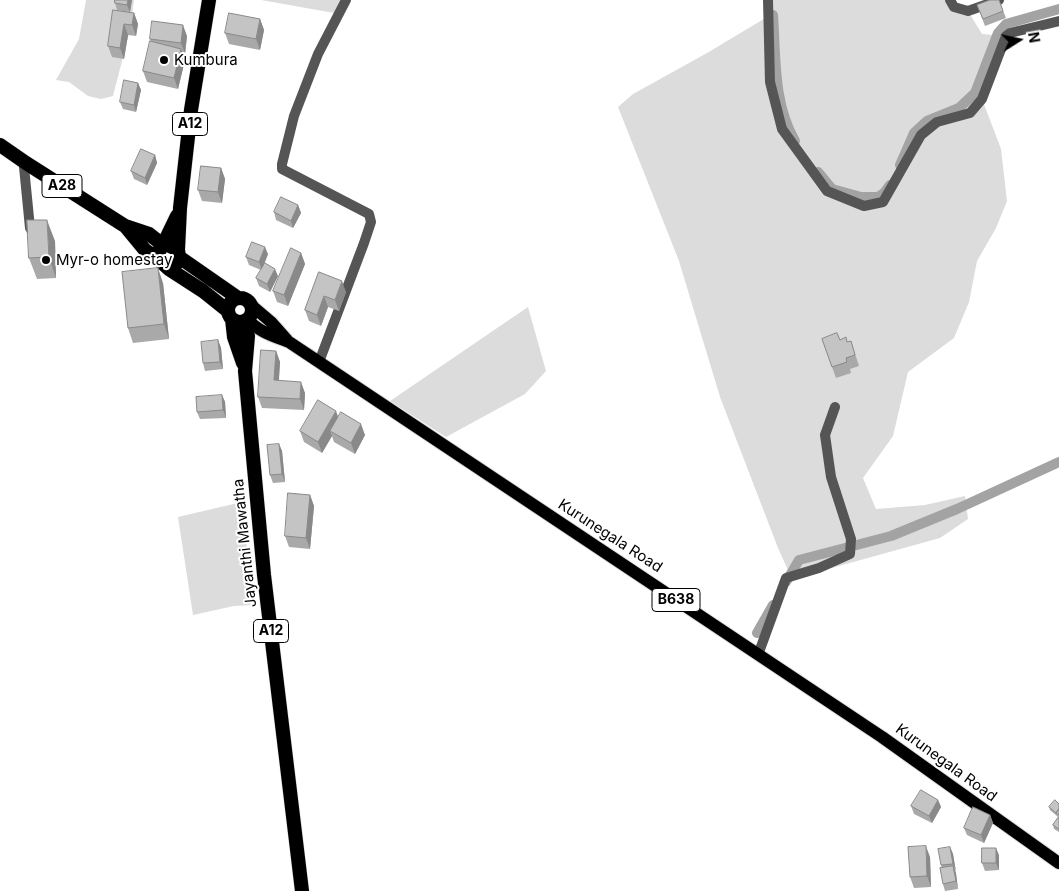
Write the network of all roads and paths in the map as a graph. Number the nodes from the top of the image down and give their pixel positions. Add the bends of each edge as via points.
1 (209, 0) edge
2 (346, 0) edge
3 (768, 0) edge
4 (950, 0) edge
5 (999, 0) edge
6 (1059, 21) edge
7 (0, 145) edge
8 (26, 163) junction
9 (180, 208) junction
10 (39, 241) edge
11 (160, 252) junction
12 (179, 253) junction
13 (169, 269) junction
14 (244, 301) junction
15 (238, 318) junction
16 (289, 342) junction
17 (319, 362) junction
18 (835, 407) dead end
19 (758, 655) junction
20 (1059, 863) edge
21 (302, 891) edge

1 - 9 highway, A12 via 191,110
2 - 17 street via 315,63 294,116 282,164 282,169 369,214 371,222
3 - 6 street via 770,82 782,129 827,191 864,206 883,202 921,135 938,122 970,113 982,99 1006,36
4 - 5 street via 954,7 968,11
7 - 8 highway, A28
8 - 10 street via 30,228
8 - 11 highway, A28 via 125,226 146,250
9 - 11 highway, A12
9 - 12 highway, A12
11 - 12 highway via 168,245
11 - 13 highway
12 - 13 highway via 176,263
12 - 14 highway
13 - 15 highway
14 - 15 highway via 251,315
14 - 15 highway via 233,300 229,305
14 - 16 main road, Kurunegala Road / B638 via 271,322
15 - 16 main road, Kurunegala Road / B638
15 - 21 highway, Jayanthi Mawatha / A12 via 234,337 245,371 264,575
16 - 17 main road, Kurunegala Road / B638
17 - 19 main road, Kurunegala Road / B638
18 - 19 street via 825,436 831,477 851,539 850,554 786,578
19 - 20 main road, Kurunegala Road / B638 via 882,737

